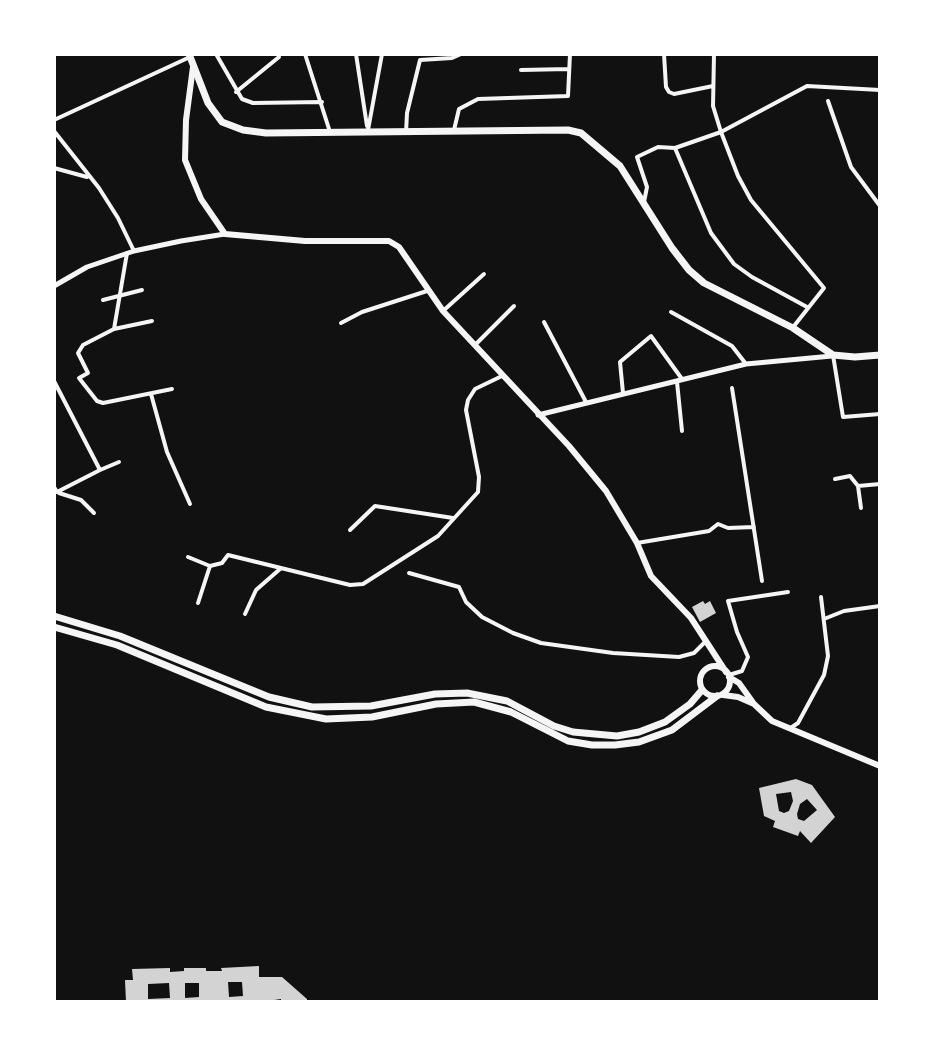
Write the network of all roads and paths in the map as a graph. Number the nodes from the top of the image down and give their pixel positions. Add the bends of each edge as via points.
1 (216, 54) edge
2 (305, 54) edge
3 (356, 54) edge
4 (382, 54) edge
5 (461, 54) edge
6 (570, 54) edge
7 (664, 54) edge
8 (714, 54) edge
9 (190, 56) edge
10 (279, 57) dead end
11 (193, 67) junction
12 (569, 69) junction
13 (521, 70) dead end
14 (713, 86) junction
15 (880, 90) edge
16 (236, 92) junction
17 (828, 101) dead end
18 (322, 102) junction
19 (54, 120) edge
20 (54, 131) edge
21 (331, 132) junction
22 (454, 132) junction
23 (721, 132) junction
24 (367, 133) junction
25 (406, 133) junction
26 (675, 148) junction
27 (54, 168) edge
28 (89, 177) junction
29 (643, 204) junction
30 (880, 206) edge
31 (225, 234) junction
32 (130, 252) junction
33 (484, 274) dead end
34 (54, 286) edge
35 (142, 290) dead end
36 (427, 291) junction
37 (120, 295) junction
38 (103, 300) dead end
39 (514, 306) dead end
40 (807, 307) junction
41 (443, 311) junction
42 (671, 312) dead end
43 (152, 321) dead end
44 (544, 322) dead end
45 (341, 323) dead end
46 (793, 328) junction
47 (114, 329) junction
48 (475, 345) junction
49 (833, 355) junction
50 (880, 355) edge
51 (746, 364) junction
52 (504, 375) junction
53 (679, 379) junction
54 (54, 381) edge
55 (732, 388) dead end
56 (172, 389) dead end
57 (623, 393) junction
58 (151, 394) junction
59 (586, 402) junction
60 (880, 414) edge
61 (538, 415) junction
62 (682, 431) dead end
63 (119, 462) dead end
64 (100, 470) junction
65 (835, 479) dead end
66 (880, 484) edge
67 (858, 486) junction
68 (55, 490) edge
69 (190, 504) dead end
70 (861, 508) dead end
71 (94, 513) dead end
72 (453, 518) junction
73 (754, 527) junction
74 (350, 530) dead end
75 (637, 543) junction
76 (188, 557) dead end
77 (210, 566) junction
78 (280, 569) junction
79 (409, 573) dead end
80 (762, 581) dead end
81 (788, 592) dead end
82 (821, 597) dead end
83 (198, 603) dead end
84 (880, 606) edge
85 (245, 614) dead end
86 (54, 616) edge
87 (824, 619) junction
88 (54, 627) edge
89 (707, 640) junction
90 (712, 649) junction
91 (706, 669) junction
92 (728, 675) junction
93 (702, 690) junction
94 (719, 695) junction
95 (754, 704) junction
96 (790, 729) junction
97 (880, 766) edge

1 - 16 street
2 - 18 street
3 - 24 street
4 - 24 street
5 - 25 street via 420,60
6 - 12 street
7 - 14 street via 669,92
8 - 14 street
9 - 11 main road
9 - 19 street
10 - 16 street
11 - 21 main road via 222,122 266,133
11 - 31 main road via 185,160 201,199
12 - 13 street
12 - 22 street via 568,96 478,99 459,109
14 - 23 street
15 - 23 street via 807,86
16 - 18 street via 253,103
17 - 30 street via 851,167
18 - 21 street
20 - 28 street
21 - 24 main road
22 - 25 main road
22 - 29 main road via 581,133 620,166
23 - 26 street
23 - 40 street via 751,200 824,288
24 - 25 main road
26 - 29 street via 658,147 637,157 647,187
26 - 40 street via 711,233 734,264
27 - 28 street
28 - 32 street via 118,218
29 - 46 main road via 680,259 704,283
31 - 32 street
31 - 36 main road via 389,241 406,255
32 - 34 street
32 - 37 street
33 - 41 street
35 - 37 street
36 - 41 main road
36 - 45 street
37 - 38 street
37 - 47 street
39 - 48 street
40 - 46 street
41 - 48 main road
42 - 51 street via 732,346
43 - 47 street
44 - 59 street
46 - 49 main road
47 - 58 street via 79,349 88,373 79,378 100,403
48 - 52 main road
49 - 50 main road
49 - 51 street
49 - 60 street via 843,417
51 - 53 street
52 - 61 main road
52 - 72 street via 475,389 468,400 478,492
53 - 57 street
53 - 57 street via 651,336 620,362
53 - 62 street
54 - 64 street
55 - 73 street
56 - 58 street
57 - 59 street
58 - 69 street via 167,452
59 - 61 street
61 - 75 main road via 606,491
63 - 64 street
64 - 68 street
65 - 67 street via 850,476
66 - 67 street
67 - 70 street
68 - 71 street via 81,500
72 - 74 street via 375,506
72 - 78 street via 438,536 363,584 342,585
73 - 75 street via 718,524 709,531
73 - 80 street
75 - 89 main road via 651,576
76 - 77 street
77 - 78 street via 228,555
77 - 83 street
78 - 85 street via 256,590
79 - 89 street via 459,587 482,617 541,643 679,657 694,653
81 - 92 street via 728,601 748,657 742,671
82 - 87 street
84 - 87 street
86 - 93 main road via 120,636 269,697 312,707 371,706 467,693 507,701 573,732 617,736 665,722
87 - 96 street via 824,675
88 - 94 main road via 117,645 266,707 326,719 474,702 511,712 568,741 615,745 672,730
89 - 90 main road
90 - 91 main road
90 - 92 main road
91 - 92 main road via 715,666
91 - 93 main road
92 - 94 main road via 727,689
92 - 95 main road
93 - 94 main road
94 - 95 main road
95 - 96 main road
96 - 97 main road

